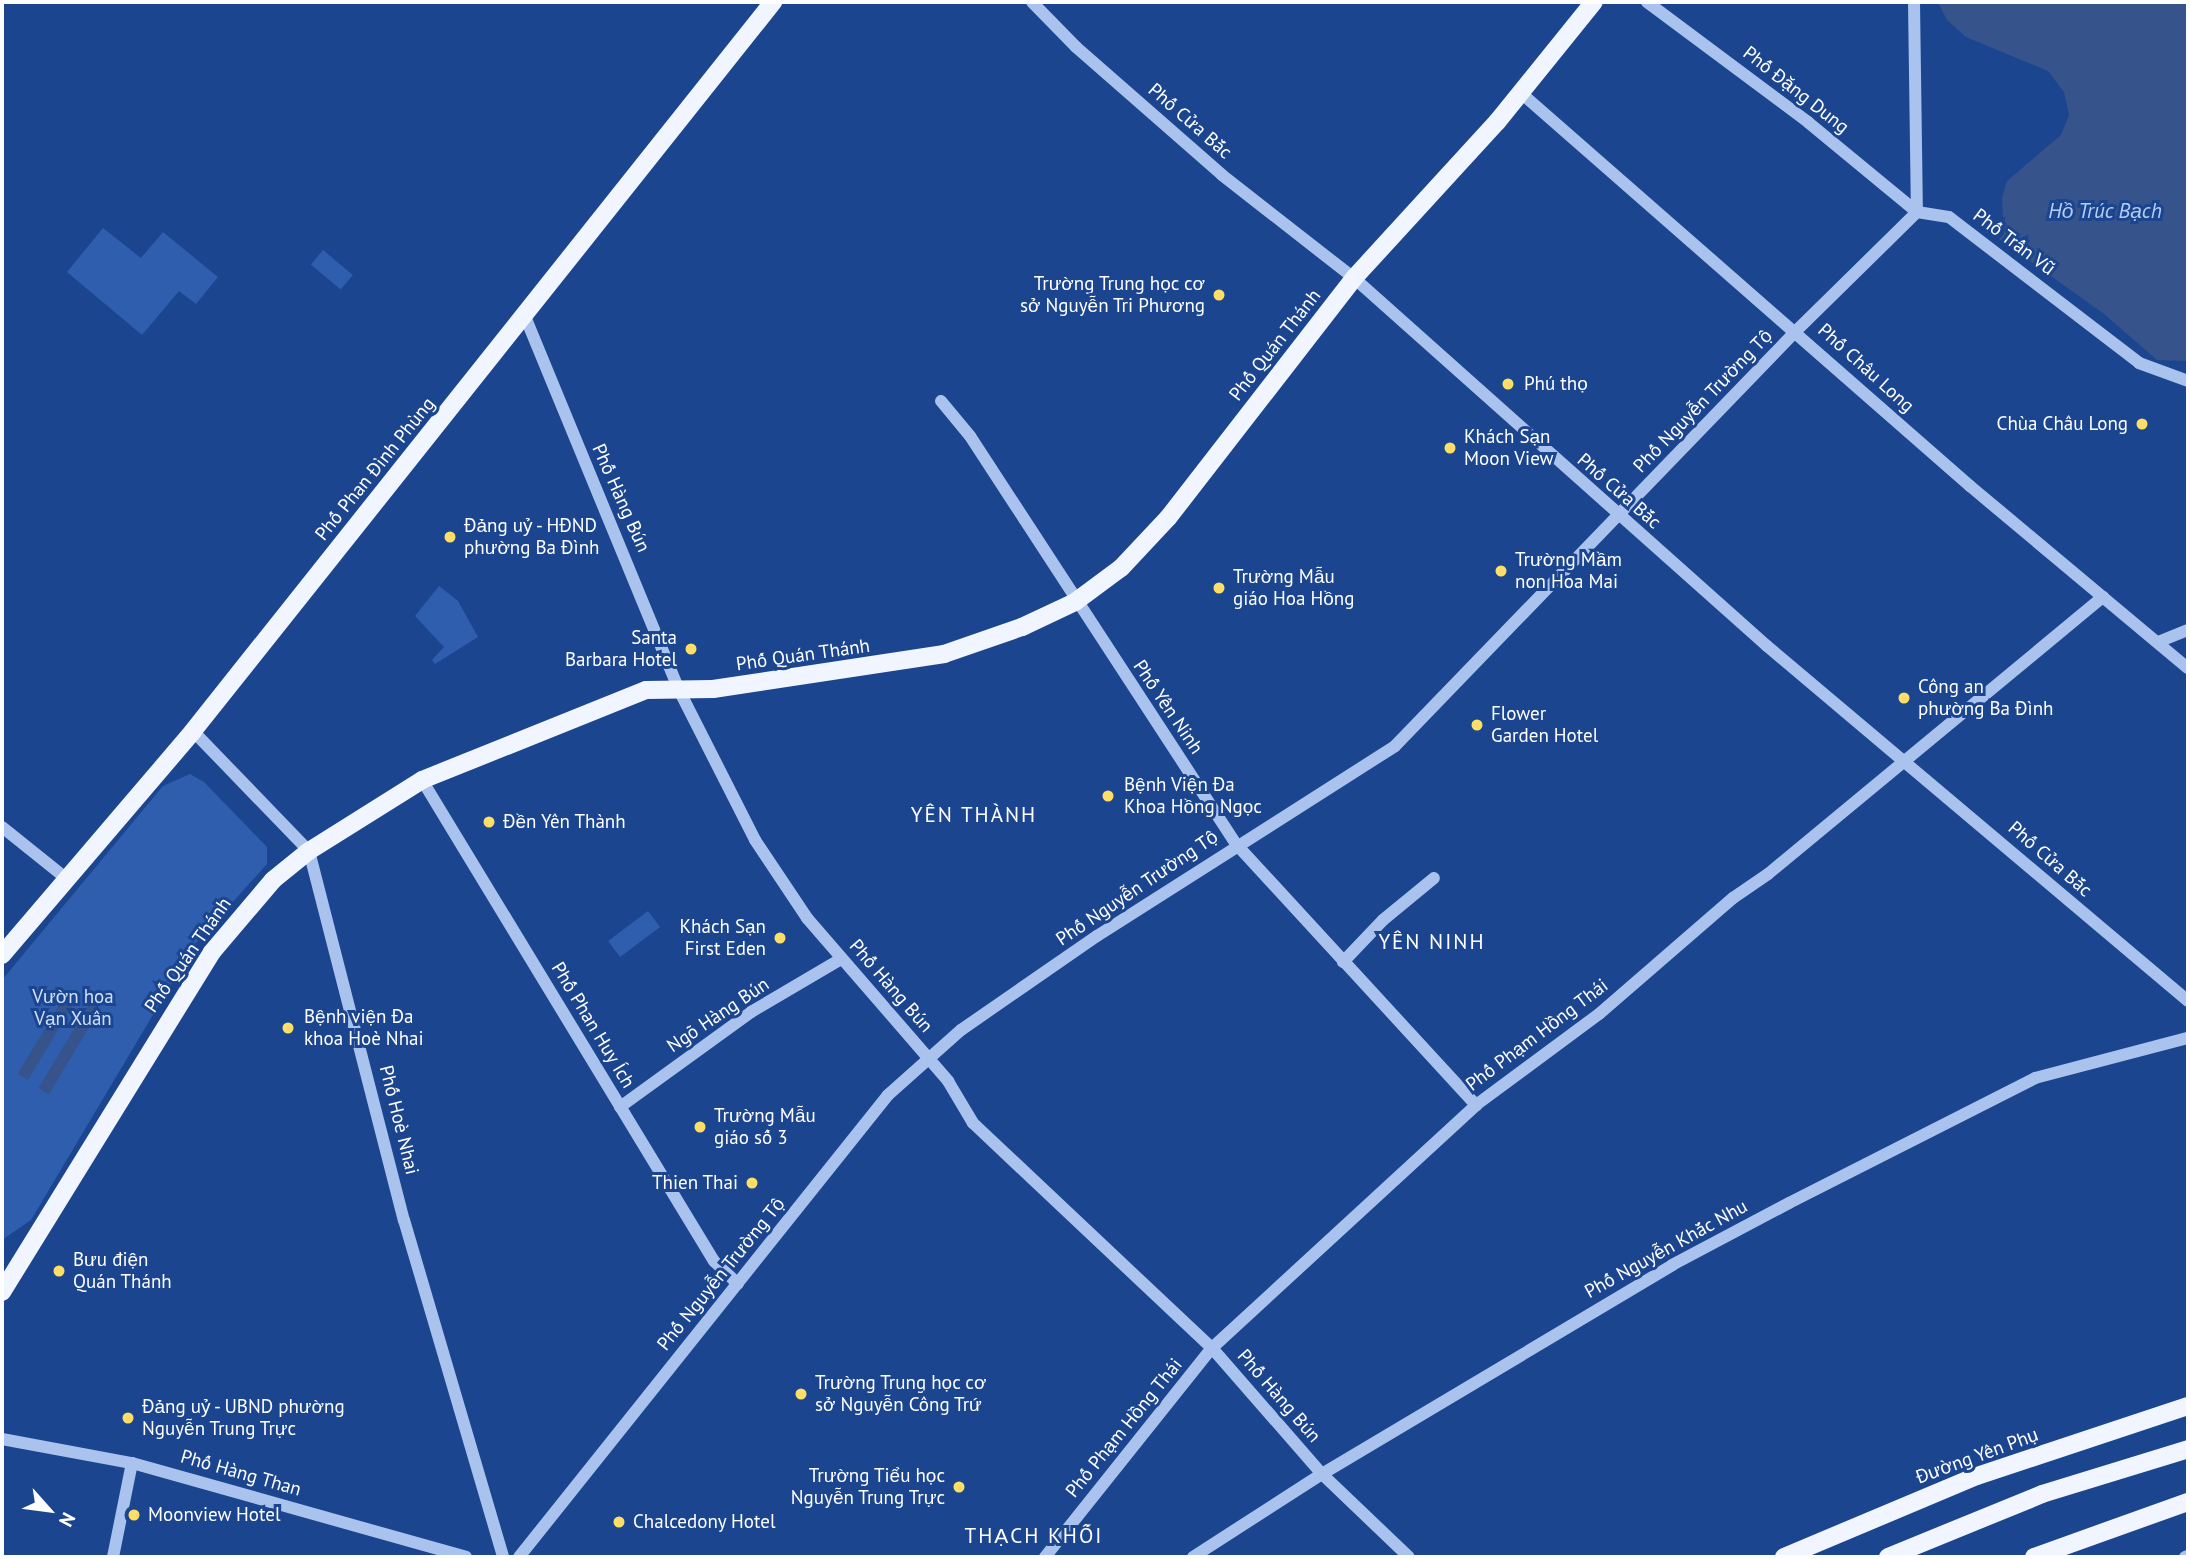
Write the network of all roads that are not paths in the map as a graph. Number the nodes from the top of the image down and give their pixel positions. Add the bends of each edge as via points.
1 (772, 2) edge
2 (1032, 2) edge
3 (1594, 2) edge
4 (1647, 2) edge
5 (1914, 2) edge
6 (1521, 93) junction
7 (1917, 212) junction
8 (1354, 278) junction
9 (524, 314) junction
10 (1796, 331) junction
11 (2188, 381) edge
12 (941, 401) dead end
13 (1619, 516) junction
14 (2103, 597) junction
15 (1075, 602) junction
16 (2188, 630) edge
17 (2158, 642) junction
18 (2188, 668) edge
19 (678, 688) junction
20 (193, 731) junction
21 (1905, 758) junction
22 (422, 780) junction
23 (2, 827) edge
24 (1236, 844) junction
25 (309, 851) junction
26 (1434, 878) dead end
27 (66, 879) junction
28 (2, 955) edge
29 (841, 959) junction
30 (1343, 962) junction
31 (2188, 1001) edge
32 (2188, 1038) edge
33 (928, 1057) junction
34 (1476, 1105) junction
35 (620, 1107) junction
36 (738, 1284) junction
37 (2, 1289) edge
38 (1212, 1348) junction
39 (2188, 1406) edge
40 (2, 1439) edge
41 (2188, 1449) edge
42 (132, 1463) junction
43 (1322, 1474) junction
44 (2188, 1502) edge
45 (113, 1557) edge
46 (466, 1557) edge
47 (503, 1557) edge
48 (519, 1557) edge
49 (1045, 1557) edge
50 (1194, 1557) edge
51 (1409, 1557) edge
52 (1784, 1557) edge
53 (1888, 1557) edge
54 (2034, 1557) edge

1 - 9 main road, Phố Phan Đình Phùng
2 - 8 street, Phố Cửa Bắc via 1076,47 1222,175
3 - 6 main road, Phố Quán Thánh
4 - 7 street, Phố Đặng Dung via 1808,122
5 - 7 street
6 - 8 main road, Phố Quán Thánh
6 - 10 street, Phố Châu Long
7 - 10 street, Phố Nguyễn Trường Tộ
7 - 11 street, Phố Trấn Vũ via 1949,217 2139,363
8 - 13 street, Phố Cửa Bắc
8 - 15 main road, Phố Quán Thánh via 1168,518 1121,568
9 - 19 street, Phố Hàng Bún
9 - 20 main road, Phố Phan Đình Phùng
10 - 13 street, Phố Nguyễn Trường Tộ
10 - 14 street, Phố Châu Long
12 - 15 street, Phố Yên Ninh via 971,436
13 - 21 street, Phố Cửa Bắc via 1766,646
13 - 24 street, Phố Nguyễn Trường Tộ via 1395,746
14 - 17 street, Phố Châu Long
14 - 21 street, Phố Phạm Hồng Thái
15 - 19 main road, Phố Quán Thánh via 1022,627 944,654 713,689
15 - 24 street, Phố Yên Ninh
16 - 17 street
17 - 18 street, Phố Châu Long
19 - 22 main road, Phố Quán Thánh via 646,690
19 - 29 street, Phố Hàng Bún via 755,840 807,918
20 - 25 street, Phố Hoè Nhai
20 - 27 main road, Phố Phan Đình Phùng
21 - 31 street, Phố Cửa Bắc
21 - 34 street, Phố Phạm Hồng Thái via 1600,1014
22 - 25 main road, Phố Quán Thánh
22 - 35 street, Phố Phan Huy Ích
23 - 27 street
24 - 30 street, Phố Yên Ninh
24 - 33 street, Phố Nguyễn Trường Tộ
25 - 37 main road, Phố Quán Thánh via 273,880 212,952
25 - 47 street, Phố Hoè Nhai via 404,1220
26 - 30 street via 1383,920
27 - 28 main road, Phố Phan Đình Phùng
29 - 33 street, Phố Hàng Bún
29 - 35 street, Ngõ Hàng Bún via 751,1012
30 - 34 street, Phố Yên Ninh
32 - 43 street, Phố Nguyễn Khắc Nhu via 2035,1078 2011,1090 1672,1265
33 - 36 street, Phố Nguyễn Trường Tộ via 888,1095
33 - 38 street, Phố Hàng Bún via 972,1123
34 - 38 street, Phố Phạm Hồng Thái
35 - 36 street, Phố Phan Huy Ích via 714,1261
36 - 48 street, Phố Nguyễn Trường Tộ
38 - 43 street, Phố Hàng Bún
38 - 49 street, Phố Phạm Hồng Thái
39 - 52 main road, Đường Yên Phụ via 1977,1476
40 - 42 street, Phố Hàng Than
41 - 53 main road via 2042,1494
42 - 45 street
42 - 46 street, Phố Hàng Than
43 - 50 street, Phố Nguyễn Khắc Nhu
43 - 51 street, Phố Hàng Bún
44 - 54 main road

